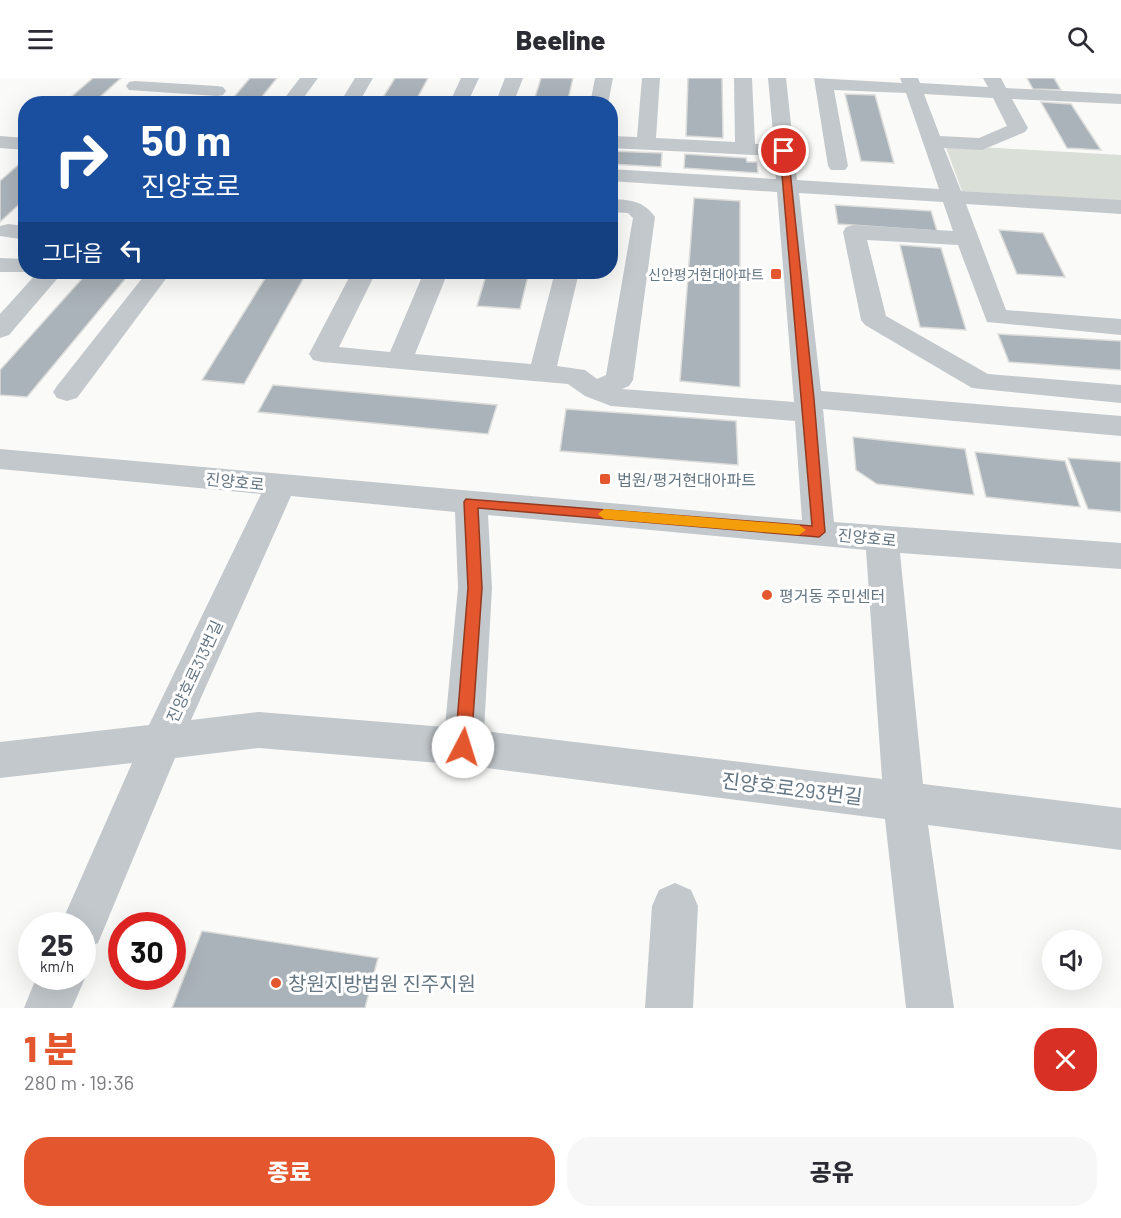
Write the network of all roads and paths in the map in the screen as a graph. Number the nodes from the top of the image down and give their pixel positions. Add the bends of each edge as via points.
1 (309, 78) edge
2 (364, 78) edge
3 (470, 78) edge
4 (514, 78) edge
5 (604, 78) edge
6 (651, 78) edge
7 (743, 78) edge
8 (777, 78) edge
9 (1100, 78) edge
10 (824, 81) edge
11 (911, 83) edge
12 (140, 85) edge
13 (996, 85) edge
14 (217, 91) edge
15 (296, 96) edge
16 (353, 96) edge
17 (462, 96) edge
18 (507, 96) edge
19 (601, 96) edge
20 (1119, 101) edge
21 (933, 141) junction
22 (0, 142) edge
23 (618, 142) edge
24 (18, 143) edge
25 (646, 144) junction
26 (745, 149) junction
27 (784, 151) junction
28 (838, 166) dead end
29 (618, 175) edge
30 (788, 185) junction
31 (952, 196) junction
32 (618, 206) edge
33 (1121, 207) edge
34 (968, 239) junction
35 (0, 265) edge
36 (18, 266) edge
37 (45, 279) edge
38 (154, 279) edge
39 (360, 279) edge
40 (433, 279) edge
41 (565, 279) edge
42 (0, 299) edge
43 (26, 300) junction
44 (1121, 327) edge
45 (0, 330) edge
46 (399, 361) junction
47 (542, 373) junction
48 (595, 390) junction
49 (66, 392) dead end
50 (1121, 394) edge
51 (809, 406) junction
52 (1121, 426) edge
53 (4, 463) edge
54 (280, 486) junction
55 (471, 502) junction
56 (819, 532) junction
57 (882, 539) junction
58 (1121, 556) edge
59 (162, 740) junction
60 (463, 747) junction
61 (0, 760) edge
62 (904, 802) junction
63 (1121, 829) edge
64 (675, 906) dead end
65 (88, 912) edge
66 (56, 990) edge
67 (48, 1008) edge
68 (669, 1008) edge
69 (930, 1008) edge

1 - 15 street
2 - 16 street
3 - 17 street
4 - 18 street
5 - 19 street
6 - 25 street
7 - 26 street
8 - 27 street
9 - 20 street
10 - 11 street
10 - 28 street
11 - 13 street
11 - 21 street
12 - 14 street
13 - 20 street
13 - 21 street via 1018,128 982,144 964,134
21 - 31 street
22 - 24 street
23 - 25 street
25 - 26 street
26 - 27 street
27 - 30 street
29 - 30 street
30 - 31 street
30 - 51 street
31 - 33 street
31 - 34 street
32 - 48 street via 634,207 644,217 619,380
34 - 44 street via 996,317
34 - 50 street via 854,232 874,320 982,382
35 - 36 street
37 - 43 street
38 - 49 street
39 - 46 street via 322,354
40 - 46 street
41 - 47 street
42 - 43 street
43 - 45 street
46 - 47 street
47 - 48 street via 575,376
48 - 51 street via 611,397
51 - 52 street
51 - 56 street
53 - 54 street, 진양호로
54 - 55 street, 진양호로
54 - 59 street, 진양호로313번길
55 - 56 street, 진양호로
55 - 60 street via 475,588
56 - 57 street, 진양호로
57 - 58 street, 진양호로
57 - 62 street
59 - 60 street, 진양호로293번길 via 258,730
59 - 61 street, 진양호로313번길
59 - 65 street
60 - 62 street, 진양호로293번길
62 - 63 street, 진양호로293번길
62 - 69 street
64 - 68 street
66 - 67 street

